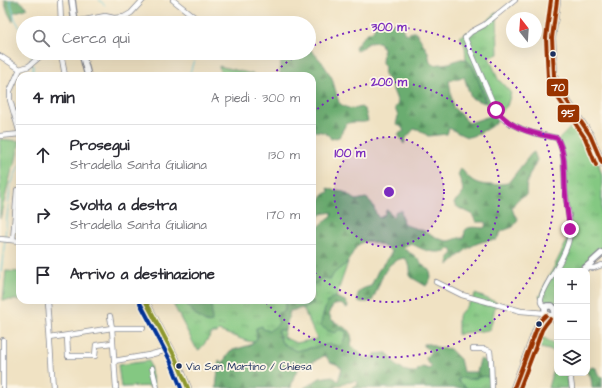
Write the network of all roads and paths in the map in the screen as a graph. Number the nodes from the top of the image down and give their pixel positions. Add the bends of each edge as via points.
1 (60, 0) edge
2 (72, 0) edge
3 (143, 0) edge
4 (173, 0) edge
5 (515, 0) edge
6 (557, 0) edge
7 (61, 16) edge
8 (74, 16) edge
9 (126, 16) edge
10 (193, 16) edge
11 (0, 56) edge
12 (36, 60) edge
13 (62, 60) edge
14 (84, 60) edge
15 (20, 69) junction
16 (19, 72) edge
17 (64, 72) edge
18 (87, 72) edge
19 (16, 78) edge
20 (16, 120) edge
21 (16, 134) edge
22 (0, 136) edge
23 (602, 163) edge
24 (16, 202) edge
25 (0, 240) edge
26 (13, 240) junction
27 (16, 240) edge
28 (602, 253) edge
29 (602, 265) edge
30 (586, 268) edge
31 (590, 269) edge
32 (436, 282) dead end
33 (47, 304) edge
34 (147, 304) edge
35 (554, 308) edge
36 (547, 313) junction
37 (554, 314) edge
38 (110, 316) dead end
39 (554, 320) edge
40 (112, 328) junction
41 (143, 328) dead end
42 (67, 336) junction
43 (50, 338) junction
44 (3, 340) dead end
45 (112, 343) junction
46 (171, 349) junction
47 (473, 349) dead end
48 (114, 361) junction
49 (152, 368) dead end
50 (570, 376) edge
51 (3, 388) edge
52 (53, 388) edge
53 (116, 388) edge
54 (157, 388) edge
55 (188, 388) edge
56 (492, 388) edge
57 (514, 388) edge
58 (572, 388) edge

1 - 7 street
2 - 8 street
3 - 9 street
4 - 10 street
5 - 36 street via 465,38 496,110 507,122 522,129 557,138 562,147 570,238 564,255 540,300
6 - 23 street via 552,38 554,76 590,135
11 - 15 street
12 - 15 street
13 - 17 street
14 - 18 street
15 - 16 street
19 - 20 street via 10,91
21 - 22 street
24 - 26 street
25 - 26 street
26 - 27 street
28 - 30 street
29 - 31 street
32 - 36 street via 462,295 521,311
33 - 43 street
34 - 46 street
35 - 36 street via 552,306
36 - 37 street
36 - 39 street
36 - 57 street via 537,328
38 - 40 street
40 - 41 street
40 - 42 street
40 - 45 street
42 - 43 street
42 - 45 street via 68,356 95,356 96,345
43 - 52 street
44 - 51 street
45 - 48 street
46 - 48 street
46 - 55 street
47 - 56 street via 490,351
48 - 53 street
49 - 54 street
50 - 58 street

